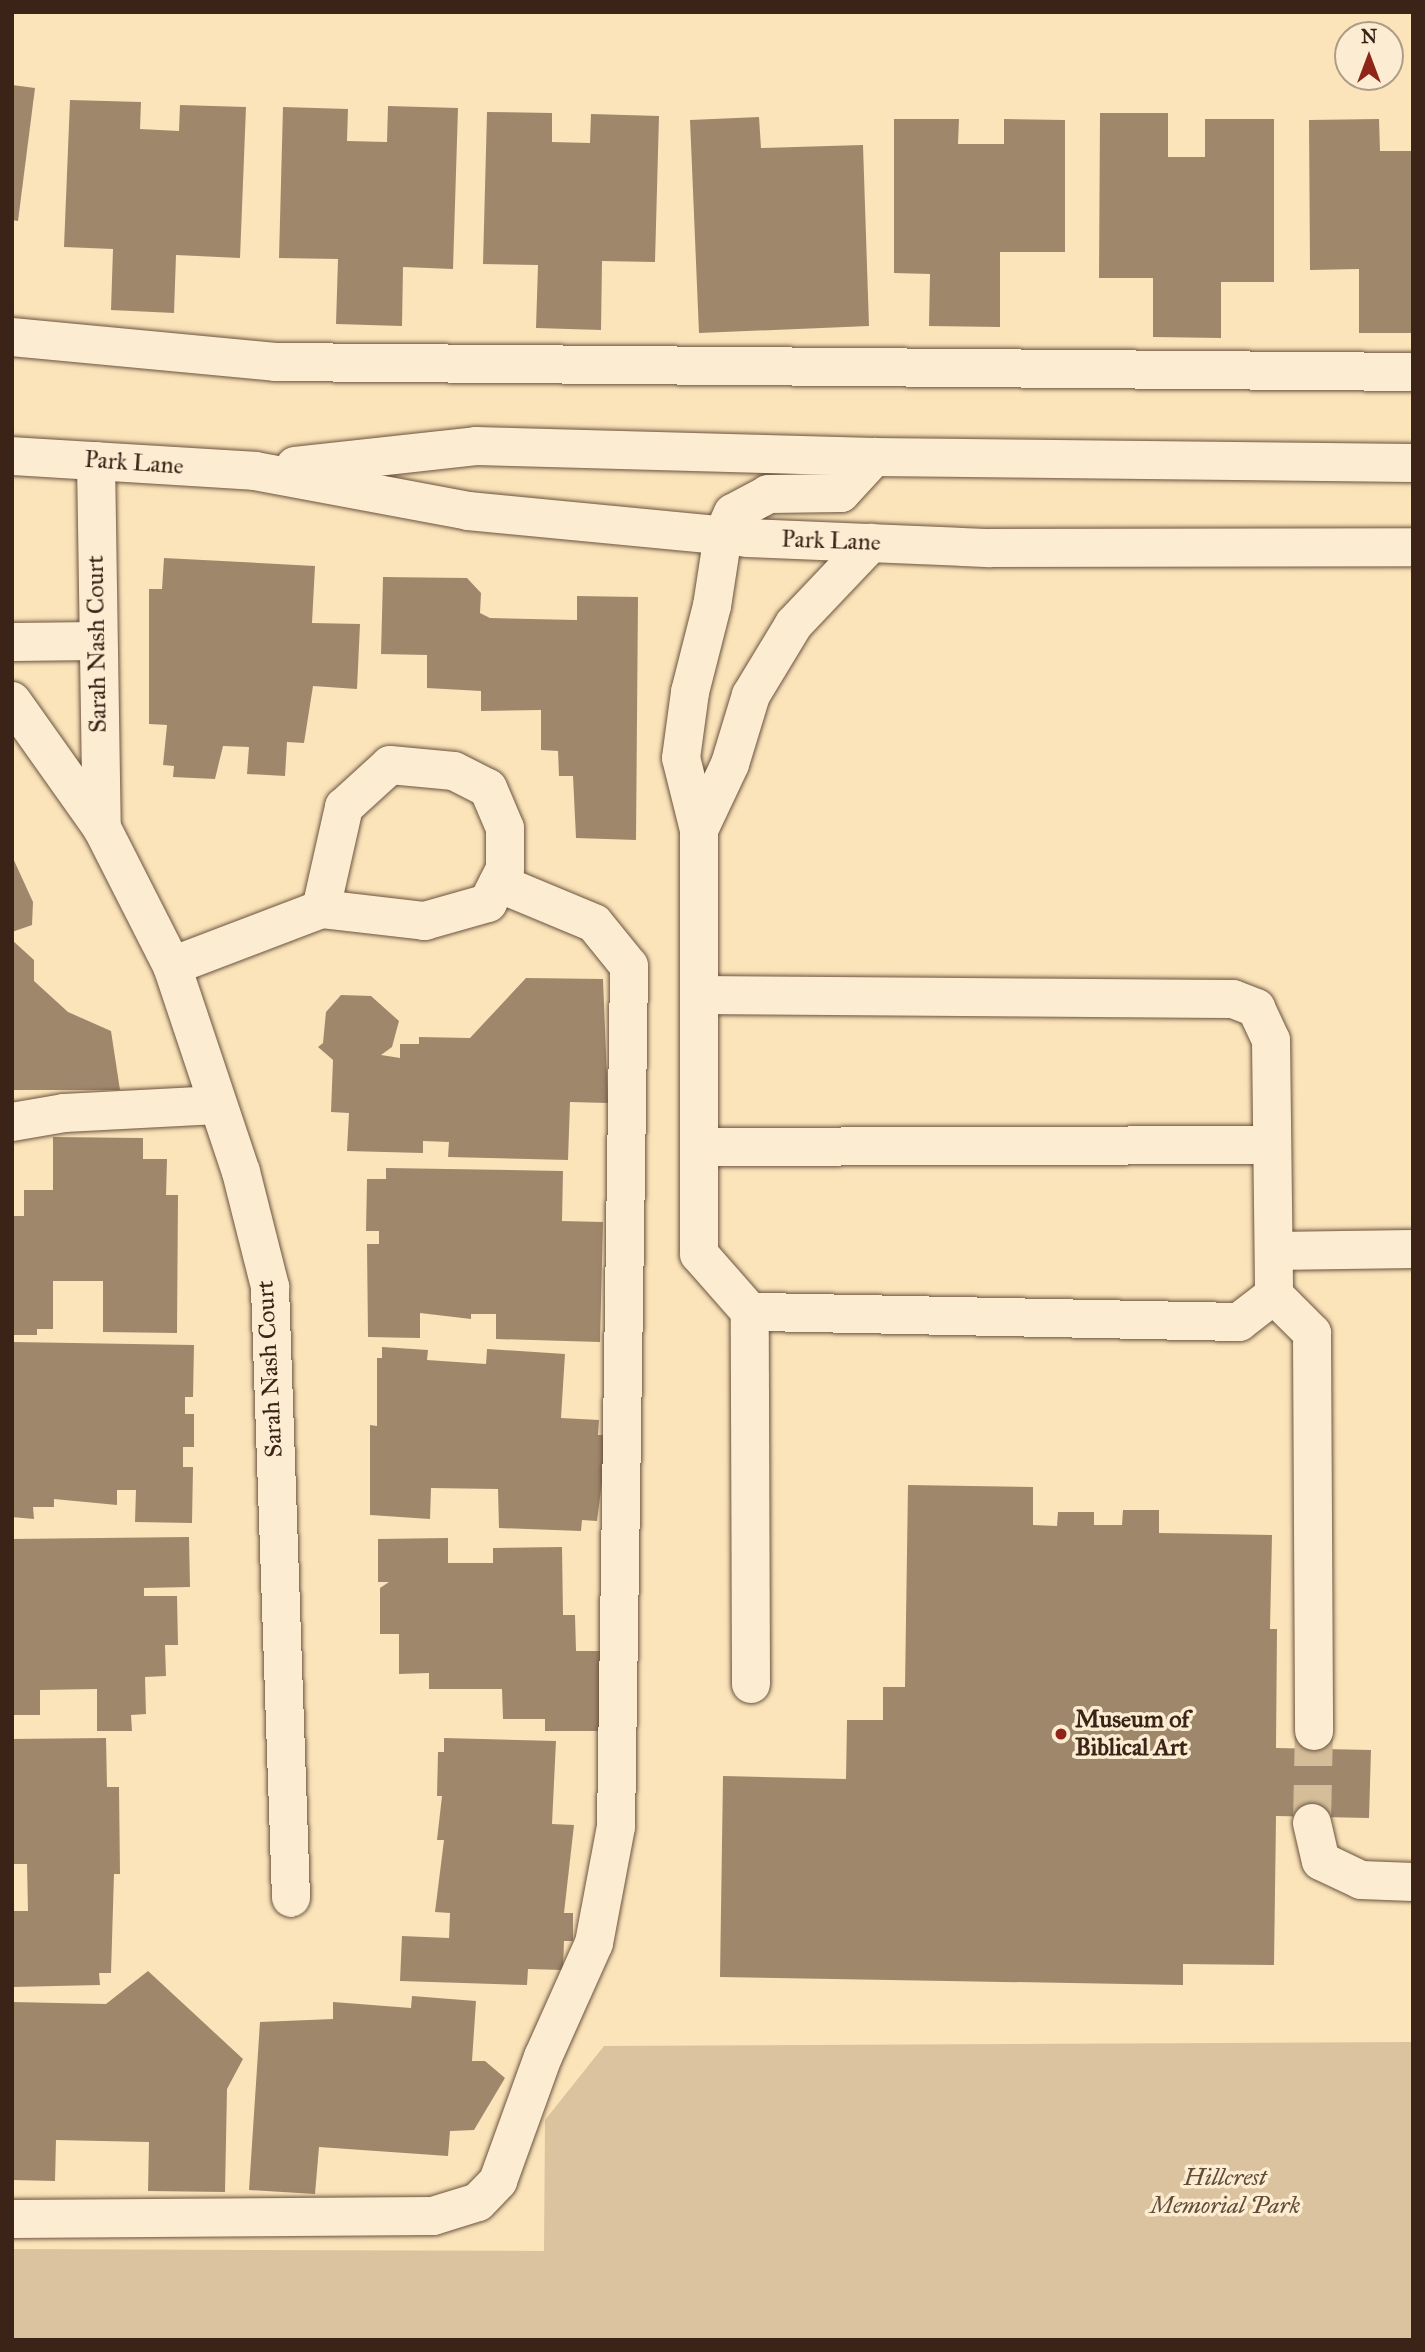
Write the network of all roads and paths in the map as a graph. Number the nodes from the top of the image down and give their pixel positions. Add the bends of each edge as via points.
1 (12, 337) edge
2 (1413, 372) edge
3 (12, 456) edge
4 (874, 457) junction
5 (96, 461) junction
6 (1413, 463) edge
7 (255, 471) junction
8 (723, 535) junction
9 (871, 542) junction
10 (1413, 547) edge
11 (97, 641) junction
12 (12, 642) edge
13 (12, 701) edge
14 (102, 828) junction
15 (698, 830) junction
16 (498, 883) junction
17 (321, 909) junction
18 (172, 966) junction
19 (698, 995) junction
20 (218, 1105) junction
21 (12, 1122) edge
22 (1272, 1145) junction
23 (699, 1147) junction
24 (1413, 1249) edge
25 (1273, 1251) junction
26 (1273, 1295) junction
27 (750, 1312) junction
28 (751, 1684) dead end
29 (1314, 1731) tunnel mouth
30 (1312, 1823) tunnel mouth
31 (1413, 1882) edge
32 (291, 1898) dead end
33 (12, 2219) edge

1 - 2 street via 275,362
3 - 5 street, Park Lane
4 - 6 street, Park Lane
4 - 7 street, Park Lane via 476,446
4 - 8 street via 841,493 768,494 733,513
5 - 7 street, Park Lane
5 - 11 street, Sarah Nash Court
7 - 8 street, Park Lane via 468,511
8 - 9 street, Park Lane
8 - 15 street via 681,758
9 - 10 street, Park Lane via 991,548
9 - 15 street via 794,624 751,695 730,764
11 - 12 street
11 - 14 street, Sarah Nash Court
13 - 14 street, Sarah Nash Court
14 - 18 street, Sarah Nash Court
15 - 19 street
16 - 17 street via 488,902 425,921
16 - 17 street via 505,869 505,828 488,788 454,771 390,765 344,807
16 - 33 street via 594,923 629,966 616,1827 594,1943 543,2057 498,2181 478,2202 433,2216
17 - 18 street
18 - 20 street, Sarah Nash Court
19 - 22 street via 1233,999 1256,1009 1271,1040
19 - 23 street
20 - 21 street via 64,1112
20 - 32 street, Sarah Nash Court via 270,1287
22 - 23 street
22 - 25 street
23 - 27 street via 699,1254
24 - 25 street
25 - 26 street
26 - 27 street via 1239,1322
26 - 29 street via 1312,1334
27 - 28 street
30 - 31 street via 1321,1861 1361,1880

